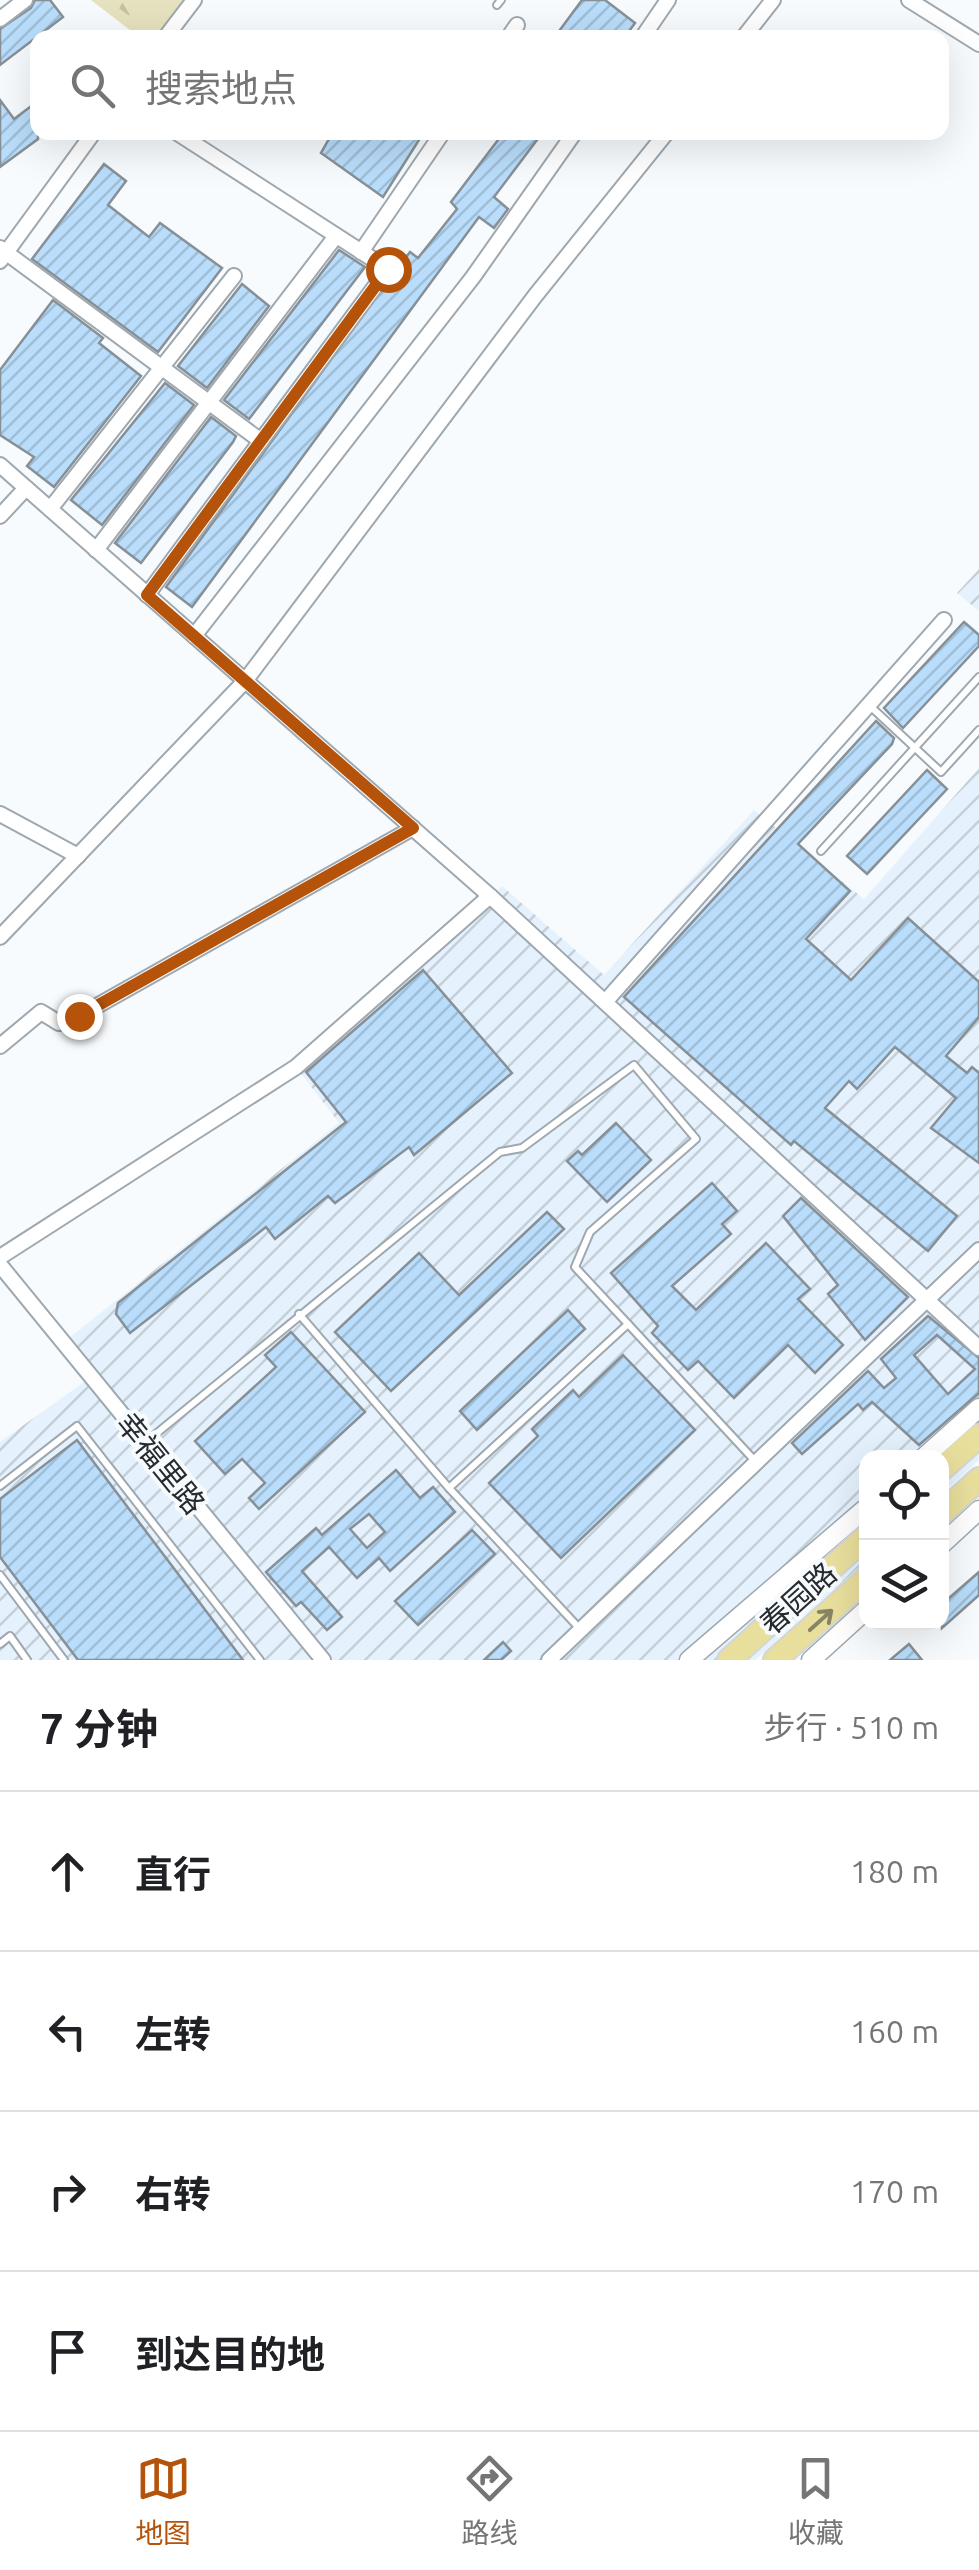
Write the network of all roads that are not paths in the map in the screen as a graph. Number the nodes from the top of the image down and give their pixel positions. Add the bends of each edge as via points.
1 (25, 0) edge
2 (194, 0) edge
3 (668, 0) edge
4 (773, 0) edge
5 (909, 0) edge
6 (0, 20) edge
7 (172, 30) edge
8 (647, 30) edge
9 (749, 30) edge
10 (979, 44) edge
11 (88, 140) edge
12 (188, 140) edge
13 (438, 140) edge
14 (569, 140) edge
15 (661, 140) edge
16 (336, 236) junction
17 (361, 252) junction
18 (2, 255) edge
19 (234, 276) dead end
20 (160, 368) junction
21 (208, 403) junction
22 (261, 441) junction
23 (0, 465) edge
24 (26, 488) junction
25 (50, 509) junction
26 (0, 516) edge
27 (96, 550) junction
28 (147, 595) junction
29 (944, 620) dead end
30 (194, 636) junction
31 (979, 677) edge
32 (245, 681) junction
33 (869, 705) junction
34 (979, 730) edge
35 (915, 747) junction
36 (0, 814) edge
37 (413, 828) junction
38 (821, 851) dead end
39 (78, 856) junction
40 (490, 896) junction
41 (0, 937) edge
42 (605, 1002) junction
43 (0, 1046) edge
44 (979, 1250) edge
45 (0, 1257) edge
46 (0, 1265) edge
47 (926, 1299) junction
48 (298, 1314) junction
49 (628, 1324) junction
50 (979, 1348) edge
51 (979, 1408) edge
52 (979, 1436) edge
53 (145, 1443) junction
54 (932, 1450) edge
55 (756, 1462) junction
56 (949, 1464) edge
57 (979, 1480) edge
58 (0, 1486) edge
59 (450, 1488) junction
60 (949, 1507) edge
61 (979, 1510) edge
62 (859, 1514) edge
63 (863, 1540) edge
64 (946, 1540) edge
65 (0, 1576) edge
66 (859, 1585) edge
67 (859, 1616) edge
68 (581, 1630) junction
69 (0, 1644) edge
70 (27, 1660) edge
71 (64, 1660) edge
72 (260, 1660) edge
73 (323, 1660) edge
74 (549, 1660) edge
75 (689, 1660) edge
76 (730, 1660) edge
77 (776, 1660) edge
78 (811, 1660) edge

1 - 6 street
2 - 7 street
3 - 8 street
4 - 9 street
5 - 10 street
11 - 18 street
12 - 16 street
13 - 17 street
14 - 30 street via 473,277
15 - 32 street
16 - 17 street
16 - 21 street
17 - 22 street via 388,269
18 - 20 street
19 - 20 street
20 - 21 street
20 - 25 street
21 - 22 street
21 - 27 street
22 - 28 street
23 - 24 street
24 - 25 street
24 - 26 street
25 - 27 street
27 - 28 street
28 - 30 street
29 - 33 street
30 - 32 street
31 - 35 lane
32 - 37 street
32 - 39 street
33 - 35 lane
33 - 42 street
34 - 35 lane via 941,772
35 - 38 lane
36 - 39 street
37 - 40 street
37 - 43 street via 79,1016 59,1023 41,1012
39 - 41 street
40 - 42 street
40 - 45 street via 296,1067
42 - 47 street
44 - 47 street
46 - 53 street, 幸福里路
47 - 50 street
47 - 55 street
48 - 49 lane via 500,1152 522,1148 634,1066 696,1139 590,1232 576,1267
48 - 53 lane
48 - 59 lane
49 - 55 lane
49 - 59 lane
51 - 54 street
52 - 56 main road
53 - 73 street, 幸福里路
55 - 68 street
57 - 60 main road
58 - 72 lane via 77,1426
59 - 68 lane
61 - 64 street
62 - 75 street
63 - 76 main road, 春园路
65 - 71 lane
77 -> 66 main road, 春园路
67 - 78 street
68 - 74 street
69 - 70 lane via 10,1636

